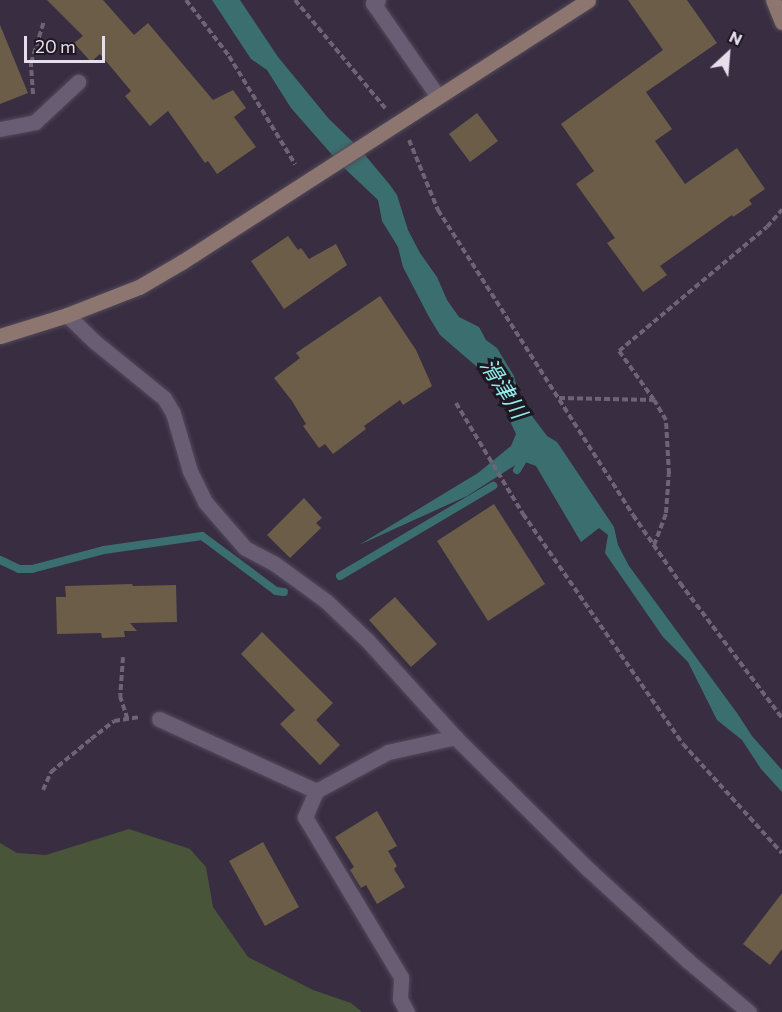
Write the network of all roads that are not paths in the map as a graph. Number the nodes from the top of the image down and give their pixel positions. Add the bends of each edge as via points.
1 (588, 0) edge
2 (773, 0) edge
3 (374, 1) edge
4 (782, 22) edge
5 (78, 82) dead end
6 (437, 95) junction
7 (0, 129) edge
8 (67, 315) junction
9 (0, 336) edge
10 (159, 719) road end
11 (455, 737) junction
12 (316, 791) junction
13 (407, 1012) edge
14 (749, 1012) edge

1 - 6 street
2 - 4 street
3 - 6 street
5 - 7 street via 35,122
6 - 8 street via 148,282
8 - 9 street
8 - 11 street via 164,398 173,413 190,471 219,521 245,548 275,564 326,602 368,641
10 - 12 street
11 - 12 street via 388,752
11 - 14 street via 587,868
12 - 13 street via 305,817 401,977 400,999

